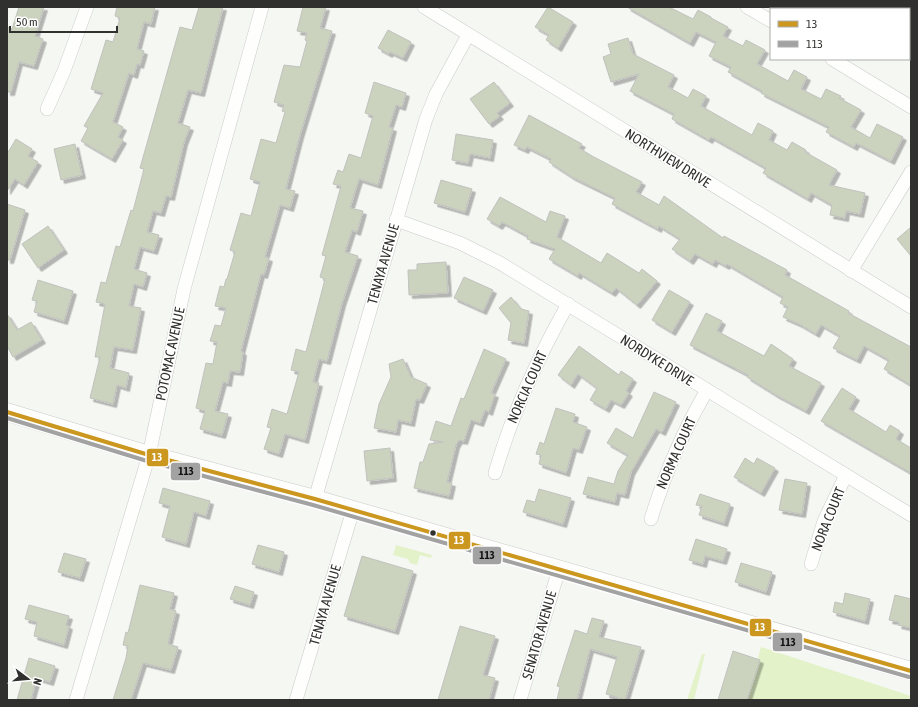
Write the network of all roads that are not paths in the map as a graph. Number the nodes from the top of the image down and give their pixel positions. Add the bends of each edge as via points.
1 (87, 7) edge
2 (262, 7) edge
3 (424, 7) edge
4 (748, 7) edge
5 (770, 20) edge
6 (468, 35) junction
7 (834, 60) edge
8 (911, 107) edge
9 (47, 109) dead end
10 (911, 172) edge
11 (396, 220) junction
12 (851, 271) junction
13 (568, 304) junction
14 (911, 307) edge
15 (707, 390) junction
16 (7, 412) edge
17 (150, 455) junction
18 (495, 473) dead end
19 (846, 475) junction
20 (315, 500) junction
21 (353, 510) junction
22 (911, 515) edge
23 (651, 518) dead end
24 (811, 564) dead end
25 (559, 569) junction
26 (911, 671) edge
27 (76, 700) edge
28 (296, 700) edge
29 (520, 700) edge

1 - 9 street
2 - 17 street, POTOMAC AVENUE via 184,289
3 - 6 street, NORTHVIEW DRIVE
4 - 5 street
6 - 11 street, TENAYA AVENUE via 450,65 426,118
6 - 12 street, NORTHVIEW DRIVE
7 - 8 street
10 - 12 street
11 - 13 street, NORDYKE DRIVE via 460,243 500,263
11 - 20 street, TENAYA AVENUE
12 - 14 street, NORTHVIEW DRIVE
13 - 15 street, NORDYKE DRIVE
13 - 18 street, NORCIA COURT via 547,341 523,393
15 - 19 street, NORDYKE DRIVE
15 - 23 street, NORMA COURT via 678,444
16 - 17 main road
17 - 20 main road
17 - 27 street, POTOMAC AVENUE
19 - 22 street, NORDYKE DRIVE
19 - 24 street, NORA COURT via 824,521
20 - 21 main road
21 - 25 main road
21 - 28 street, TENAYA AVENUE
25 - 26 main road
25 - 29 street, SENATOR AVENUE

